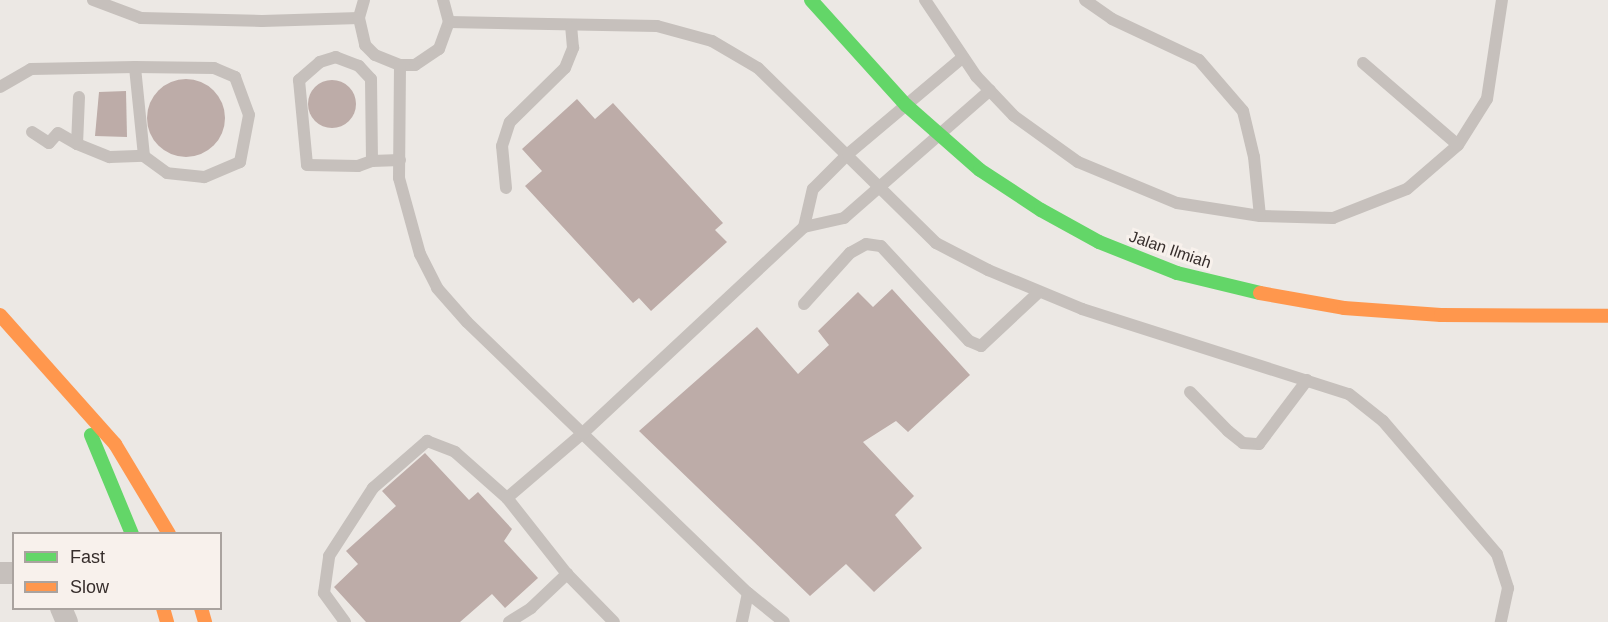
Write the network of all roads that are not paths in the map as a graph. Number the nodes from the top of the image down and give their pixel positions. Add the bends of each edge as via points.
1 (93, 0) edge
2 (364, 0) edge
3 (443, 0) edge
4 (811, 0) edge
5 (925, 0) edge
6 (1085, 0) edge
7 (1502, 0) edge
8 (359, 18) junction
9 (449, 22) junction
10 (571, 27) junction
11 (963, 57) junction
12 (1363, 63) dead end
13 (400, 66) junction
14 (135, 67) junction
15 (0, 87) edge
16 (990, 90) junction
17 (79, 97) dead end
18 (906, 105) junction
19 (32, 132) dead end
20 (939, 136) junction
21 (77, 144) junction
22 (1458, 144) junction
23 (848, 154) junction
24 (144, 156) junction
25 (372, 160) junction
26 (400, 160) junction
27 (880, 186) junction
28 (506, 188) dead end
29 (1260, 216) junction
30 (804, 227) junction
31 (1039, 292) junction
32 (804, 304) dead end
33 (0, 315) edge
34 (1608, 316) edge
35 (1308, 380) junction
36 (1190, 392) dead end
37 (75, 398) junction
38 (583, 433) junction
39 (507, 498) junction
40 (131, 532) edge
41 (168, 532) edge
42 (567, 574) junction
43 (748, 593) junction
44 (345, 622) edge
45 (509, 622) edge
46 (614, 622) edge
47 (742, 622) edge
48 (784, 622) edge
49 (1501, 622) edge

1 - 8 lane via 141,18
2 - 8 lane
3 - 9 lane
4 - 18 street, Jalan Ilmiah
5 - 11 lane
6 - 29 lane via 1112,19 1199,60 1242,111 1254,157
7 - 22 lane via 1487,99
8 - 13 lane via 365,45 381,59
9 - 10 lane
9 - 13 lane via 447,36 428,59
10 - 23 lane via 657,26 712,41 758,68
10 - 28 lane via 573,48 565,68 510,122 502,146
11 - 16 lane
11 - 18 lane
12 - 22 lane
13 - 26 lane
14 - 15 lane via 31,69
14 - 24 lane
14 - 24 lane via 214,68 235,77 249,115 240,162 204,177 167,173
16 - 20 lane
16 - 29 lane via 1014,116 1077,162 1177,203
17 - 21 lane
18 - 20 street, Jalan Ilmiah
18 - 23 lane
19 - 21 lane via 49,143 58,133
20 - 27 lane
20 - 34 street, Jalan Ilmiah via 980,170 1099,242 1177,273 1235,289 1344,308 1441,315
21 - 24 lane via 110,157
22 - 29 lane via 1407,189 1333,218
23 - 27 lane
23 - 30 lane via 813,189
25 - 25 lane via 358,166 307,165 299,80 320,62 336,57 359,66 371,79
25 - 26 lane
26 - 38 lane via 399,178 408,220 438,288 467,322
27 - 30 lane via 844,218
27 - 31 lane via 936,243
30 - 38 lane
31 - 32 lane via 981,346 969,341 881,246 866,244 850,253
31 - 35 lane
33 - 37 street
35 - 36 lane via 1259,444 1244,443 1228,431
35 - 49 lane via 1349,394 1374,414 1457,503 1497,554 1508,588
37 - 40 street
37 - 41 street via 115,444
38 - 39 lane
38 - 43 lane
39 - 42 lane
39 - 44 lane via 455,452 427,441 373,488 329,556 324,593
42 - 45 lane via 531,608
42 - 46 lane
43 - 47 lane
43 - 48 lane

